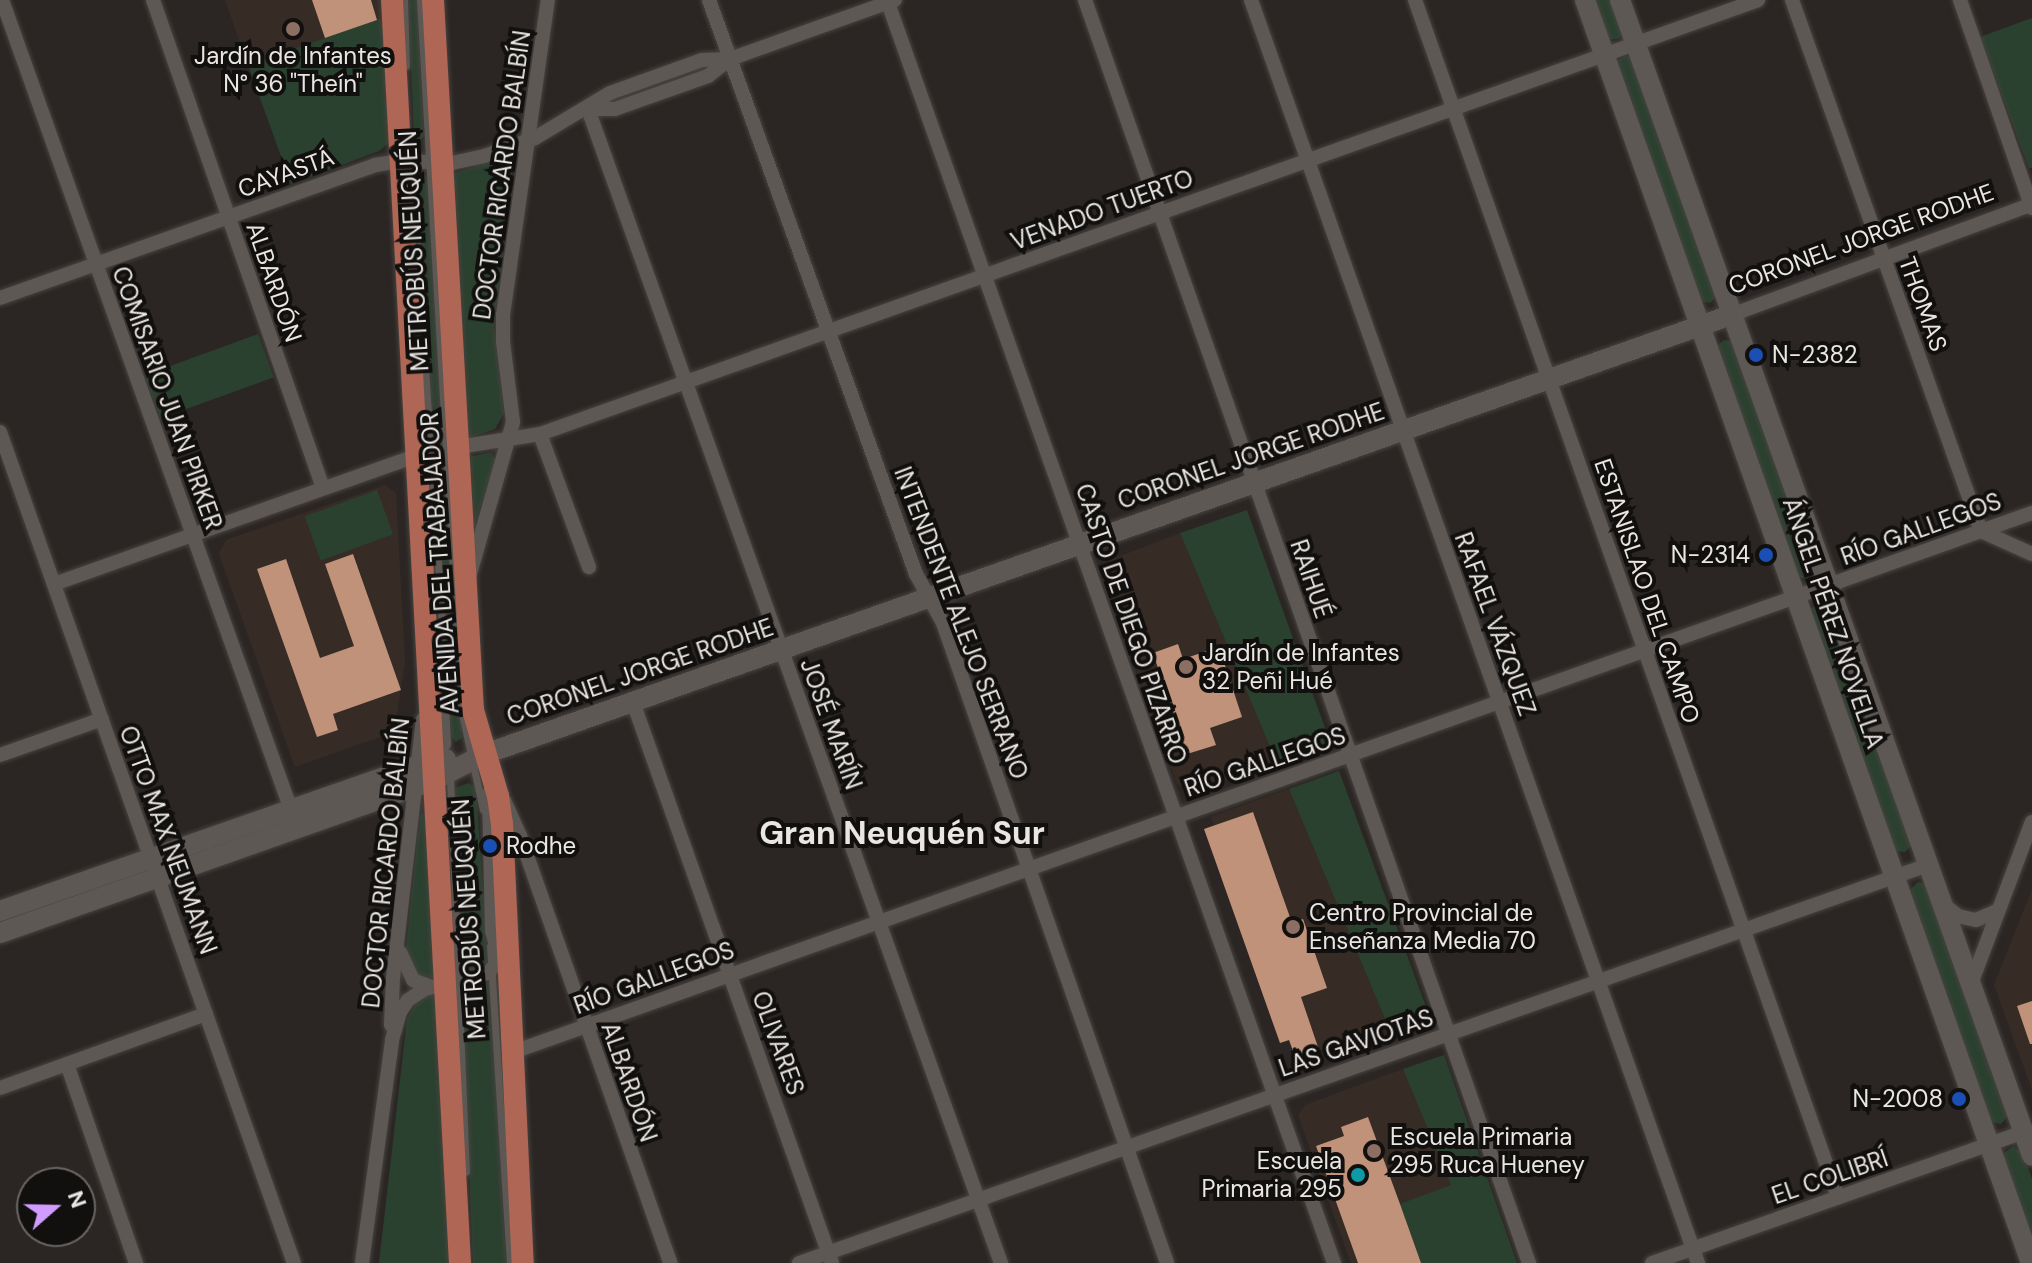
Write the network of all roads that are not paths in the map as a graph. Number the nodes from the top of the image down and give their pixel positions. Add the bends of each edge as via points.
1 (2, 0) edge
2 (153, 0) edge
3 (392, 0) edge
4 (404, 0) edge
5 (420, 0) edge
6 (433, 0) edge
7 (548, 0) edge
8 (709, 0) edge
9 (1085, 0) edge
10 (1251, 0) edge
11 (1415, 0) edge
12 (1585, 0) edge
13 (1620, 0) edge
14 (1758, 0) edge
15 (1792, 0) edge
16 (1960, 0) edge
17 (890, 1) edge
18 (1635, 43) junction
19 (1604, 54) junction
20 (730, 59) junction
21 (407, 73) dead end
22 (1453, 108) junction
23 (588, 109) junction
24 (409, 131) dead end
25 (525, 142) junction
26 (1307, 160) junction
27 (407, 161) junction
28 (435, 163) junction
29 (2032, 206) edge
30 (1160, 213) junction
31 (228, 217) junction
32 (1884, 258) junction
33 (96, 264) junction
34 (984, 275) junction
35 (0, 298) edge
36 (1731, 315) junction
37 (1700, 326) junction
38 (829, 331) junction
39 (1549, 379) junction
40 (686, 382) junction
41 (1402, 430) junction
42 (0, 432) edge
43 (540, 434) junction
44 (509, 440) junction
45 (458, 447) junction
46 (416, 456) junction
47 (1254, 483) junction
48 (323, 488) junction
49 (2032, 513) edge
50 (1981, 531) junction
51 (193, 535) junction
52 (1080, 544) junction
53 (2032, 554) edge
54 (589, 567) dead end
55 (54, 584) junction
56 (1828, 586) junction
57 (466, 588) junction
58 (929, 597) junction
59 (1796, 597) junction
60 (432, 626) joint
61 (781, 649) junction
62 (1645, 651) junction
63 (633, 702) junction
64 (1499, 702) junction
65 (102, 719) junction
66 (0, 755) edge
67 (1350, 755) junction
68 (476, 756) junction
69 (432, 771) junction
70 (490, 789) junction
71 (291, 810) junction
72 (1176, 817) junction
73 (2032, 822) edge
74 (1928, 865) junction
75 (154, 868) junction
76 (1029, 869) junction
77 (1895, 877) junction
78 (1942, 904) junction
79 (0, 911) edge
80 (1997, 911) junction
81 (879, 922) junction
82 (1744, 930) junction
83 (399, 932) junction
84 (0, 933) edge
85 (508, 944) junction
86 (493, 970) junction
87 (730, 975) junction
88 (1598, 981) junction
89 (445, 984) junction
90 (1971, 984) junction
91 (206, 1014) junction
92 (586, 1026) junction
93 (1448, 1034) junction
94 (392, 1040) junction
95 (513, 1052) junction
96 (67, 1064) junction
97 (0, 1088) edge
98 (1275, 1095) junction
99 (2023, 1132) junction
100 (1989, 1144) junction
101 (1127, 1147) junction
102 (2032, 1156) edge
103 (467, 1186) dead end
104 (1838, 1197) junction
105 (978, 1200) junction
106 (468, 1217) dead end
107 (1696, 1256) edge
108 (831, 1258) edge
109 (136, 1263) edge
110 (294, 1263) edge
111 (362, 1263) edge
112 (460, 1263) edge
113 (470, 1263) edge
114 (510, 1263) edge
115 (523, 1263) edge
116 (670, 1263) edge
117 (799, 1263) edge
118 (1001, 1263) edge
119 (1167, 1263) edge
120 (1334, 1263) edge
121 (1529, 1263) edge
122 (1652, 1263) edge
123 (2031, 1263) edge

1 - 33 street, COMISARIO JUAN PIRKER
2 - 31 street, ALBARDÓN
3 - 27 main road, AVENIDA DEL TRABAJADOR
4 - 21 lane
5 - 28 lane, METROBÚS NEUQUÉN
6 - 28 main road, AVENIDA DEL TRABAJADOR
7 - 25 street, DOCTOR RICARDO BALBÍN
8 - 20 street, INTENDENTE ALEJO SERRANO
9 - 30 street, RAIHUÉ
10 - 26 street, RAFAEL VÁZQUEZ
11 - 22 street, ESTANISLAO DEL CAMPO
12 - 19 main road, ÁNGEL PÉREZ NOVELLA
13 - 18 main road, ÁNGEL PÉREZ NOVELLA
14 - 18 street, VENADO TUERTO
15 - 32 street, THOMAS
16 - 29 street
17 - 20 street, CAYASTÁ
17 - 34 street, CASTO DE DIEGO PIZARRO
18 - 19 street, VENADO TUERTO
18 - 36 main road, ÁNGEL PÉREZ NOVELLA
19 - 22 street, VENADO TUERTO
19 - 37 main road, ÁNGEL PÉREZ NOVELLA
20 - 23 street, CAYASTÁ via 715,73 668,90 610,110
20 - 38 street, INTENDENTE ALEJO SERRANO
22 - 26 street, VENADO TUERTO
22 - 39 street, ESTANISLAO DEL CAMPO
23 - 25 street, CAYASTÁ
23 - 40 street, JOSÉ MARÍN
24 - 27 lane, METROBÚS NEUQUÉN
25 - 28 street, CAYASTÁ via 470,160
25 - 44 street, DOCTOR RICARDO BALBÍN via 503,328 512,406
26 - 30 street, VENADO TUERTO
26 - 41 street, RAFAEL VÁZQUEZ
27 - 28 street, CAYASTÁ
27 - 31 street, CAYASTÁ via 375,165
27 - 46 main road, AVENIDA DEL TRABAJADOR
27 - 69 lane, METROBÚS NEUQUÉN
28 - 45 main road, AVENIDA DEL TRABAJADOR
28 - 68 lane, METROBÚS NEUQUÉN via 461,709
29 - 32 street, CORONEL JORGE RODHE
30 - 34 street, VENADO TUERTO
30 - 47 street, RAIHUÉ
31 - 33 street, CAYASTÁ
31 - 48 street, ALBARDÓN
32 - 36 street, CORONEL JORGE RODHE
32 - 50 street, THOMAS
33 - 35 street, CAYASTÁ
33 - 51 street, COMISARIO JUAN PIRKER
34 - 38 street, VENADO TUERTO
34 - 52 street, CASTO DE DIEGO PIZARRO
36 - 37 main road, CORONEL JORGE RODHE
36 - 56 main road, ÁNGEL PÉREZ NOVELLA
37 - 39 main road, CORONEL JORGE RODHE
37 - 59 main road, ÁNGEL PÉREZ NOVELLA
38 - 40 street, VENADO TUERTO
38 - 58 street, INTENDENTE ALEJO SERRANO via 916,574
39 - 41 main road, CORONEL JORGE RODHE
39 - 62 street, ESTANISLAO DEL CAMPO
40 - 43 street, VENADO TUERTO
40 - 61 street, JOSÉ MARÍN
41 - 47 main road, CORONEL JORGE RODHE
41 - 64 street, RAFAEL VÁZQUEZ
42 - 55 street, OTTO MAX NEUMANN
43 - 44 street, VENADO TUERTO
43 - 54 street
44 - 45 street, VENADO TUERTO
44 - 57 street, DOCTOR RICARDO BALBÍN
45 - 57 main road, AVENIDA DEL TRABAJADOR
46 - 48 street
46 - 69 main road, AVENIDA DEL TRABAJADOR
47 - 52 main road, CORONEL JORGE RODHE
47 - 67 street, RAIHUÉ
48 - 51 street
49 - 50 street, RÍO GALLEGOS
50 - 53 street
50 - 56 street, RÍO GALLEGOS
51 - 55 street
51 - 71 street, COMISARIO JUAN PIRKER
52 - 58 main road, CORONEL JORGE RODHE
52 - 72 street, CASTO DE DIEGO PIZARRO
55 - 65 street, OTTO MAX NEUMANN
56 - 59 street, RÍO GALLEGOS
56 - 74 main road, ÁNGEL PÉREZ NOVELLA
57 - 68 main road, AVENIDA DEL TRABAJADOR
58 - 61 main road, CORONEL JORGE RODHE
58 - 76 street, INTENDENTE ALEJO SERRANO via 943,623
59 - 62 street, RÍO GALLEGOS
59 - 77 main road, ÁNGEL PÉREZ NOVELLA
60 - 60 street via 438,626 441,747 436,731
61 - 63 main road, CORONEL JORGE RODHE
61 - 81 street, JOSÉ MARÍN
62 - 64 street, RÍO GALLEGOS
62 - 82 street, ESTANISLAO DEL CAMPO
63 - 68 main road, CORONEL JORGE RODHE
63 - 87 street, OLIVARES
64 - 67 street, RÍO GALLEGOS
64 - 88 street, RAFAEL VÁZQUEZ
65 - 66 street
65 - 75 street, OTTO MAX NEUMANN
67 - 72 street, RÍO GALLEGOS
67 - 93 street, RAIHUÉ
68 - 69 main road, CORONEL JORGE RODHE
68 - 70 main road, AVENIDA DEL TRABAJADOR
68 - 86 lane, METROBÚS NEUQUÉN
69 - 71 main road, CORONEL JORGE RODHE
69 - 75 main road, CORONEL JORGE RODHE
69 - 83 street, DOCTOR RICARDO BALBÍN
69 - 89 main road, AVENIDA DEL TRABAJADOR
70 - 70 street via 492,797 499,957 492,931
70 - 85 main road, AVENIDA DEL TRABAJADOR via 502,824
70 - 92 street, ALBARDÓN via 520,836
71 - 75 main road, CORONEL JORGE RODHE
72 - 76 street, RÍO GALLEGOS
72 - 98 street, CASTO DE DIEGO PIZARRO
73 - 80 street
74 - 77 street, LAS GAVIOTAS
74 - 78 main road, ÁNGEL PÉREZ NOVELLA
75 - 79 main road, CORONEL JORGE RODHE
75 - 84 main road, CORONEL JORGE RODHE
75 - 91 street, OTTO MAX NEUMANN
76 - 81 street, RÍO GALLEGOS
76 - 101 street, INTENDENTE ALEJO SERRANO
77 - 82 street, LAS GAVIOTAS
77 - 100 main road, ÁNGEL PÉREZ NOVELLA
78 - 80 street via 1967,919
78 - 90 main road, ÁNGEL PÉREZ NOVELLA
80 - 90 street
81 - 87 street, RÍO GALLEGOS
81 - 105 street, JOSÉ MARÍN
82 - 88 street, LAS GAVIOTAS
82 - 104 street, ESTANISLAO DEL CAMPO
83 - 89 street via 408,975
83 - 94 street, DOCTOR RICARDO BALBÍN
85 - 86 street
85 - 95 main road, AVENIDA DEL TRABAJADOR
86 - 89 street, DOCTOR RICARDO BALBÍN
86 - 114 lane, METROBÚS NEUQUÉN
87 - 92 street, RÍO GALLEGOS
87 - 108 street, OLIVARES
88 - 93 street, LAS GAVIOTAS
88 - 107 street, RAFAEL VÁZQUEZ
89 - 94 street, DOCTOR RICARDO BALBÍN via 413,996
89 - 103 lane, METROBÚS NEUQUÉN
89 - 112 main road, AVENIDA DEL TRABAJADOR
90 - 99 main road, ÁNGEL PÉREZ NOVELLA
91 - 96 street
91 - 110 street, OTTO MAX NEUMANN
92 - 95 street, RÍO GALLEGOS
92 - 116 street, ALBARDÓN
93 - 98 street, LAS GAVIOTAS
93 - 121 street, RAIHUÉ
94 - 111 street, DOCTOR RICARDO BALBÍN
95 - 115 main road, AVENIDA DEL TRABAJADOR
96 - 97 street
96 - 109 street
98 - 101 street, LAS GAVIOTAS
98 - 120 street, CASTO DE DIEGO PIZARRO
99 - 100 street, EL COLIBRÍ
99 - 102 main road, ÁNGEL PÉREZ NOVELLA
100 - 104 street, EL COLIBRÍ
100 - 123 main road, ÁNGEL PÉREZ NOVELLA
101 - 105 street, LAS GAVIOTAS
101 - 119 street, INTENDENTE ALEJO SERRANO
104 - 107 street, EL COLIBRÍ
105 - 108 street, LAS GAVIOTAS
105 - 118 street, JOSÉ MARÍN
106 - 113 lane
107 - 122 street, EL COLIBRÍ
108 - 117 street, LAS GAVIOTAS

